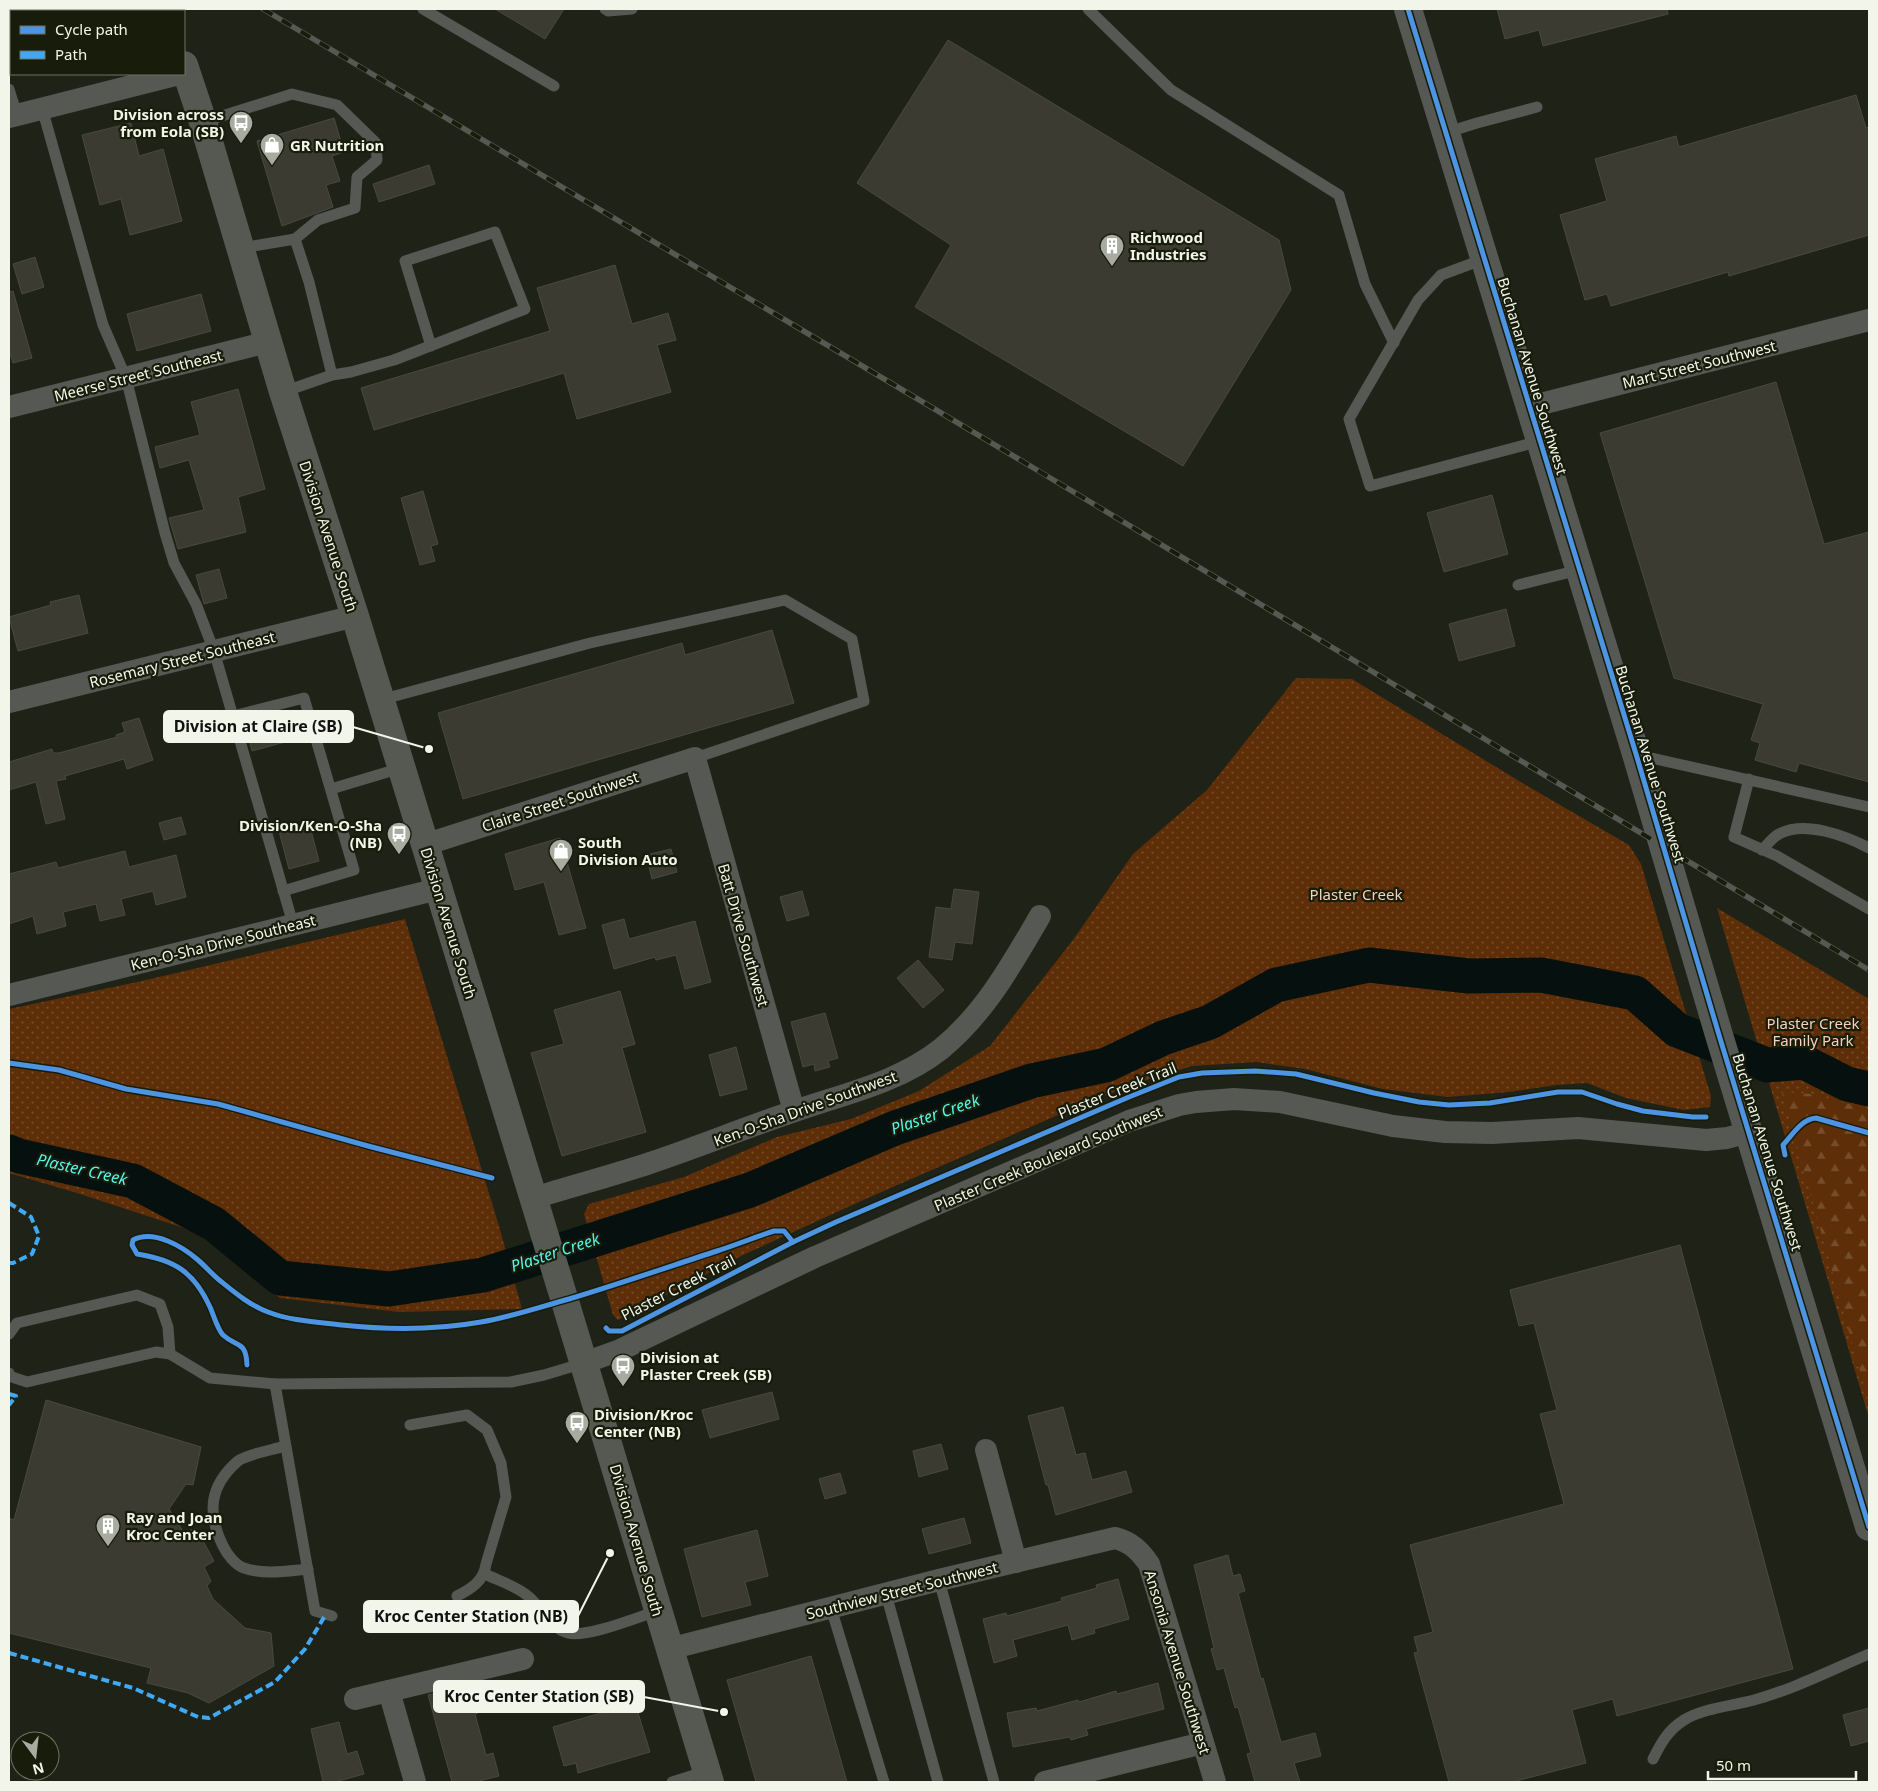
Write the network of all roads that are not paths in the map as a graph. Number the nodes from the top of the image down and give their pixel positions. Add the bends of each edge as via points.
1 (423, 9) edge
2 (606, 9) edge
3 (632, 9) edge
4 (1088, 9) edge
5 (1408, 9) edge
6 (168, 75) edge
7 (185, 75) edge
8 (554, 86) dead end
9 (9, 89) edge
10 (1537, 107) dead end
11 (42, 108) junction
12 (13, 116) edge
13 (203, 122) junction
14 (1445, 133) junction
15 (295, 239) junction
16 (240, 248) junction
17 (1484, 258) junction
18 (1869, 320) edge
19 (268, 342) junction
20 (1394, 343) junction
21 (431, 346) junction
22 (332, 375) junction
23 (126, 378) junction
24 (283, 392) junction
25 (9, 407) edge
26 (1529, 408) junction
27 (1540, 442) junction
28 (1579, 570) junction
29 (1518, 586) dead end
30 (355, 616) junction
31 (214, 651) junction
32 (380, 700) junction
33 (9, 702) edge
34 (233, 716) junction
35 (1636, 754) junction
36 (695, 758) junction
37 (401, 768) junction
38 (1749, 779) junction
39 (331, 789) junction
40 (1869, 807) edge
41 (424, 845) junction
42 (1869, 848) edge
43 (1762, 850) junction
44 (438, 888) junction
45 (283, 891) junction
46 (1869, 909) edge
47 (1040, 916) dead end
48 (293, 924) junction
49 (9, 995) edge
50 (794, 1111) junction
51 (1749, 1132) junction
52 (534, 1198) junction
53 (9, 1334) edge
54 (170, 1354) junction
55 (584, 1363) junction
56 (9, 1373) edge
57 (275, 1384) junction
58 (410, 1425) dead end
59 (285, 1446) junction
60 (986, 1450) dead end
61 (1869, 1526) edge
62 (1134, 1546) joint
63 (1016, 1562) junction
64 (308, 1569) junction
65 (485, 1574) junction
66 (939, 1580) junction
67 (886, 1594) junction
68 (457, 1596) dead end
69 (831, 1608) junction
70 (657, 1610) junction
71 (332, 1616) dead end
72 (669, 1649) junction
73 (1869, 1654) edge
74 (523, 1659) dead end
75 (389, 1691) junction
76 (355, 1699) dead end
77 (1203, 1743) junction
78 (1653, 1759) dead end
79 (708, 1777) edge
80 (415, 1782) edge
81 (672, 1782) edge
82 (884, 1782) edge
83 (938, 1782) edge
84 (994, 1782) edge
85 (1045, 1782) edge
86 (1215, 1782) edge

1 - 8 lane
2 - 3 lane
4 - 20 lane via 1171,90 1339,195 1365,284
5 - 14 street, Buchanan Avenue Southwest
6 - 11 street
7 - 13 main road, Division Avenue South
9 - 12 lane
10 - 14 lane
11 - 12 street
11 - 23 lane via 103,325
13 - 15 lane via 292,94 337,105 376,143 377,160 357,177 355,208 318,220
13 - 16 main road, Division Avenue South
14 - 17 street, Buchanan Avenue Southwest
15 - 16 lane
15 - 22 lane
16 - 19 main road, Division Avenue South
17 - 20 lane via 1441,275 1418,300
17 - 26 street, Buchanan Avenue Southwest
18 - 26 street, Mart Street Southwest
19 - 23 street, Meerse Street Southeast
19 - 24 main road, Division Avenue South
20 - 27 lane via 1350,418 1370,486
21 - 21 lane via 525,309 495,232 405,261
21 - 22 lane via 394,360
22 - 24 lane
23 - 25 street, Meerse Street Southeast
23 - 31 lane via 174,563 196,604
24 - 30 main road, Division Avenue South
26 - 27 street, Buchanan Avenue Southwest
27 - 28 street, Buchanan Avenue Southwest
28 - 29 lane
28 - 35 street, Buchanan Avenue Southwest
30 - 31 street, Rosemary Street Southeast
30 - 32 main road, Division Avenue South
31 - 33 street, Rosemary Street Southeast
31 - 34 lane
32 - 36 lane via 590,643 785,600 852,639 864,701
32 - 37 main road, Division Avenue South
34 - 39 lane via 304,698
34 - 45 lane
35 - 38 lane
35 - 51 street, Buchanan Avenue Southwest
36 - 41 street, Claire Street Southwest
36 - 50 street, Batt Drive Southwest
37 - 39 lane
37 - 41 main road, Division Avenue South
38 - 40 lane
38 - 43 lane via 1734,837
39 - 45 lane via 354,870
41 - 44 main road, Division Avenue South
42 - 43 lane via 1832,832 1813,829 1779,834
43 - 46 lane
44 - 48 street, Ken-O-Sha Drive Southeast
44 - 52 main road, Division Avenue South
45 - 48 lane
47 - 50 street, Ken-O-Sha Drive Southwest via 997,987 942,1048 914,1068 871,1087
48 - 49 street, Ken-O-Sha Drive Southeast
50 - 52 street, Ken-O-Sha Drive Southwest via 648,1164
51 - 55 street, Plaster Creek Boulevard Southwest via 1716,1140 1578,1128 1467,1134 1393,1126 1280,1102 1234,1099 1179,1105 1122,1124 815,1257 620,1350
51 - 61 street, Buchanan Avenue Southwest
52 - 55 main road, Division Avenue South
53 - 54 lane via 17,1323 138,1295 160,1304 168,1327
54 - 56 lane via 156,1352 27,1382 9,1376
54 - 57 lane via 210,1378
55 - 57 lane via 512,1382
55 - 70 main road, Division Avenue South
57 - 59 lane
58 - 65 lane via 467,1415 487,1430 501,1463 506,1498
59 - 64 lane
59 - 64 lane via 240,1459 225,1473 215,1493 212,1513 218,1536 227,1553 241,1568 261,1572
60 - 63 street
62 - 63 street, Southview Street Southwest via 1115,1538
62 - 77 street, Ansonia Avenue Southwest via 1149,1564
63 - 66 street, Southview Street Southwest
64 - 71 lane via 315,1611
65 - 68 lane
65 - 70 lane via 522,1592 555,1625 568,1633 585,1632
66 - 67 street, Southview Street Southwest
66 - 84 lane
67 - 69 street, Southview Street Southwest
67 - 83 lane
69 - 72 street, Southview Street Southwest
69 - 82 lane
70 - 72 main road, Division Avenue South
72 - 79 main road, Division Avenue South
73 - 78 lane via 1772,1694 1685,1720 1663,1739
74 - 75 street
75 - 76 street
75 - 80 street
77 - 85 street
77 - 86 street, Ansonia Avenue Southwest
79 - 81 lane

